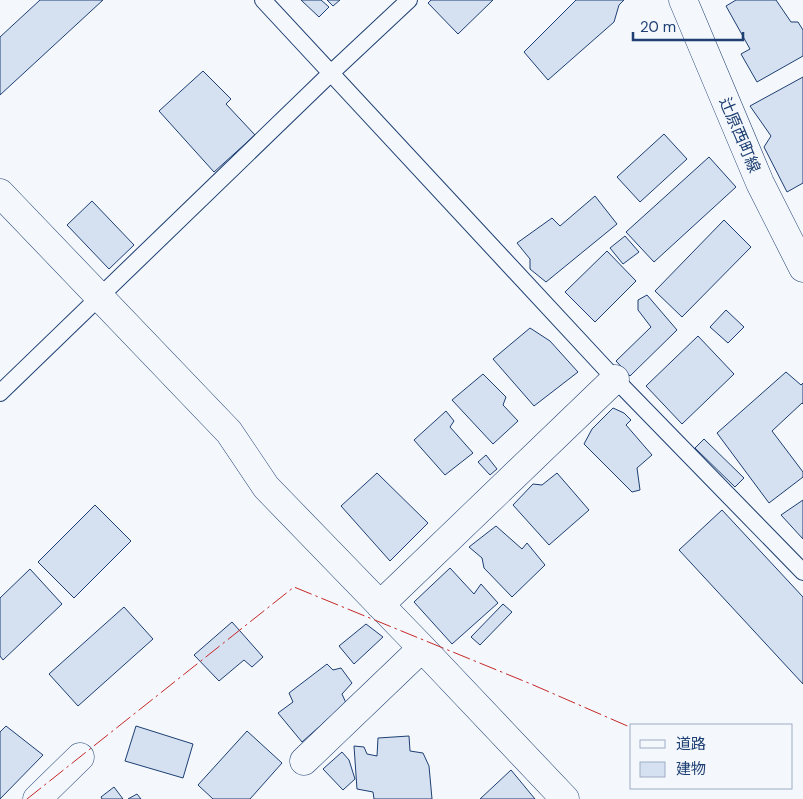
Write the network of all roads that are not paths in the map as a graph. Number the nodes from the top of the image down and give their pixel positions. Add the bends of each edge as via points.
1 (262, 0) edge
2 (409, 0) edge
3 (683, 0) edge
4 (331, 73) junction
5 (0, 193) edge
6 (803, 268) edge
7 (99, 298) junction
8 (616, 379) junction
9 (0, 393) edge
10 (803, 572) edge
11 (380, 605) junction
12 (422, 648) junction
13 (80, 757) dead end
14 (304, 761) dead end
15 (38, 799) edge
16 (564, 799) edge

1 - 4 lane
2 - 4 lane
3 - 6 street, 辻原西町線 via 760,183
4 - 7 lane
4 - 8 lane
5 - 7 street
7 - 9 lane
7 - 11 street via 229,432 266,487
8 - 10 lane
8 - 11 street
11 - 12 street
12 - 14 street
12 - 16 street
13 - 15 street

